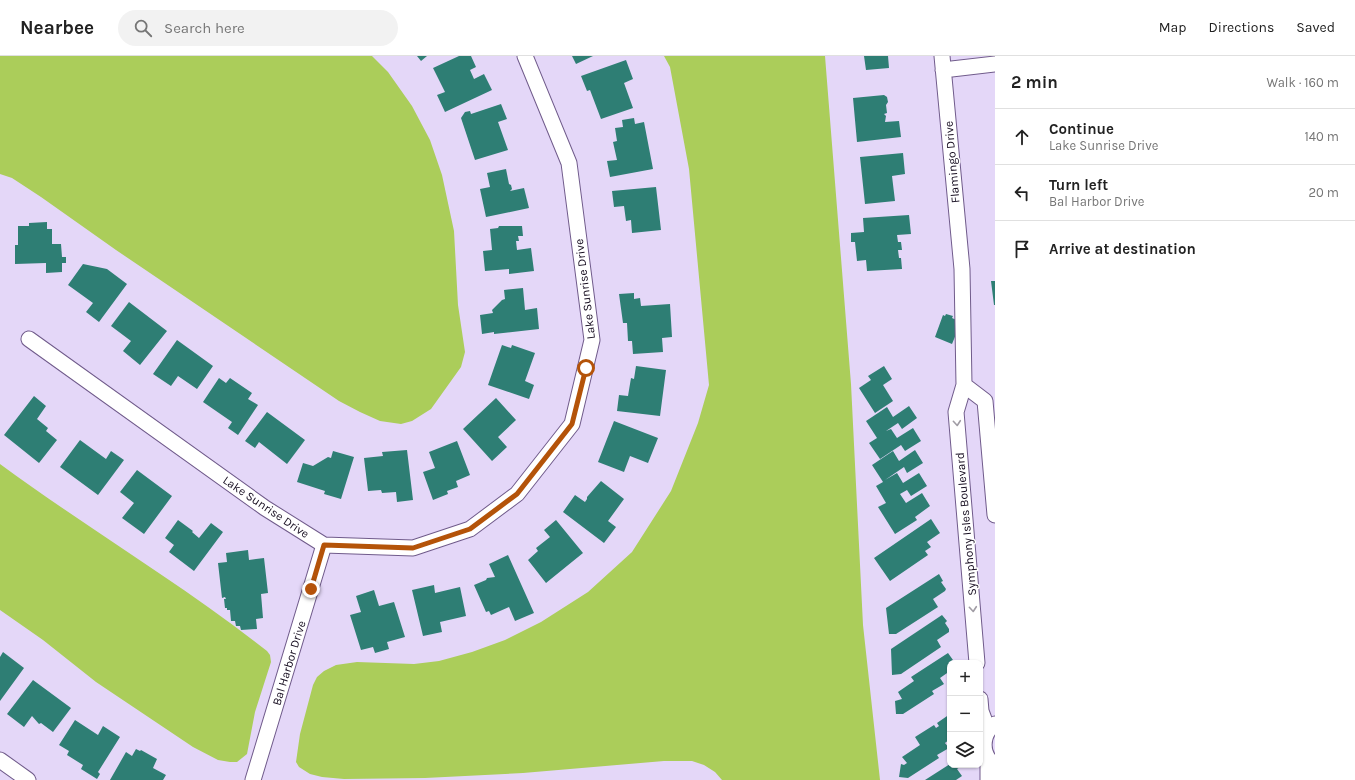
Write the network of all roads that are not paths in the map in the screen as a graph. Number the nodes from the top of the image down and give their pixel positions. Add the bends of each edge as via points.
1 (525, 56) edge
2 (942, 63) edge
3 (995, 64) edge
4 (962, 269) joint
5 (29, 339) dead end
6 (964, 385) junction
7 (995, 515) edge
8 (324, 545) junction
9 (977, 660) edge
10 (983, 714) edge
11 (992, 727) edge
12 (0, 760) edge
13 (992, 762) edge
14 (28, 780) edge
15 (253, 780) edge
16 (988, 780) edge

1 - 8 street, Lake Sunrise Drive via 569,162 592,340 572,424 517,494 470,529 413,548
2 - 3 street
2 - 4 street, Flamingo Drive
4 - 6 street, Symphony Isles Boulevard
5 - 8 street, Lake Sunrise Drive via 265,508
6 - 7 street via 985,401
6 -> 9 street, Symphony Isles Boulevard via 956,412
8 - 15 street, Bal Harbor Drive
10 - 11 street
11 - 13 street via 985,737 984,744 985,752
12 - 14 street
13 - 16 street

